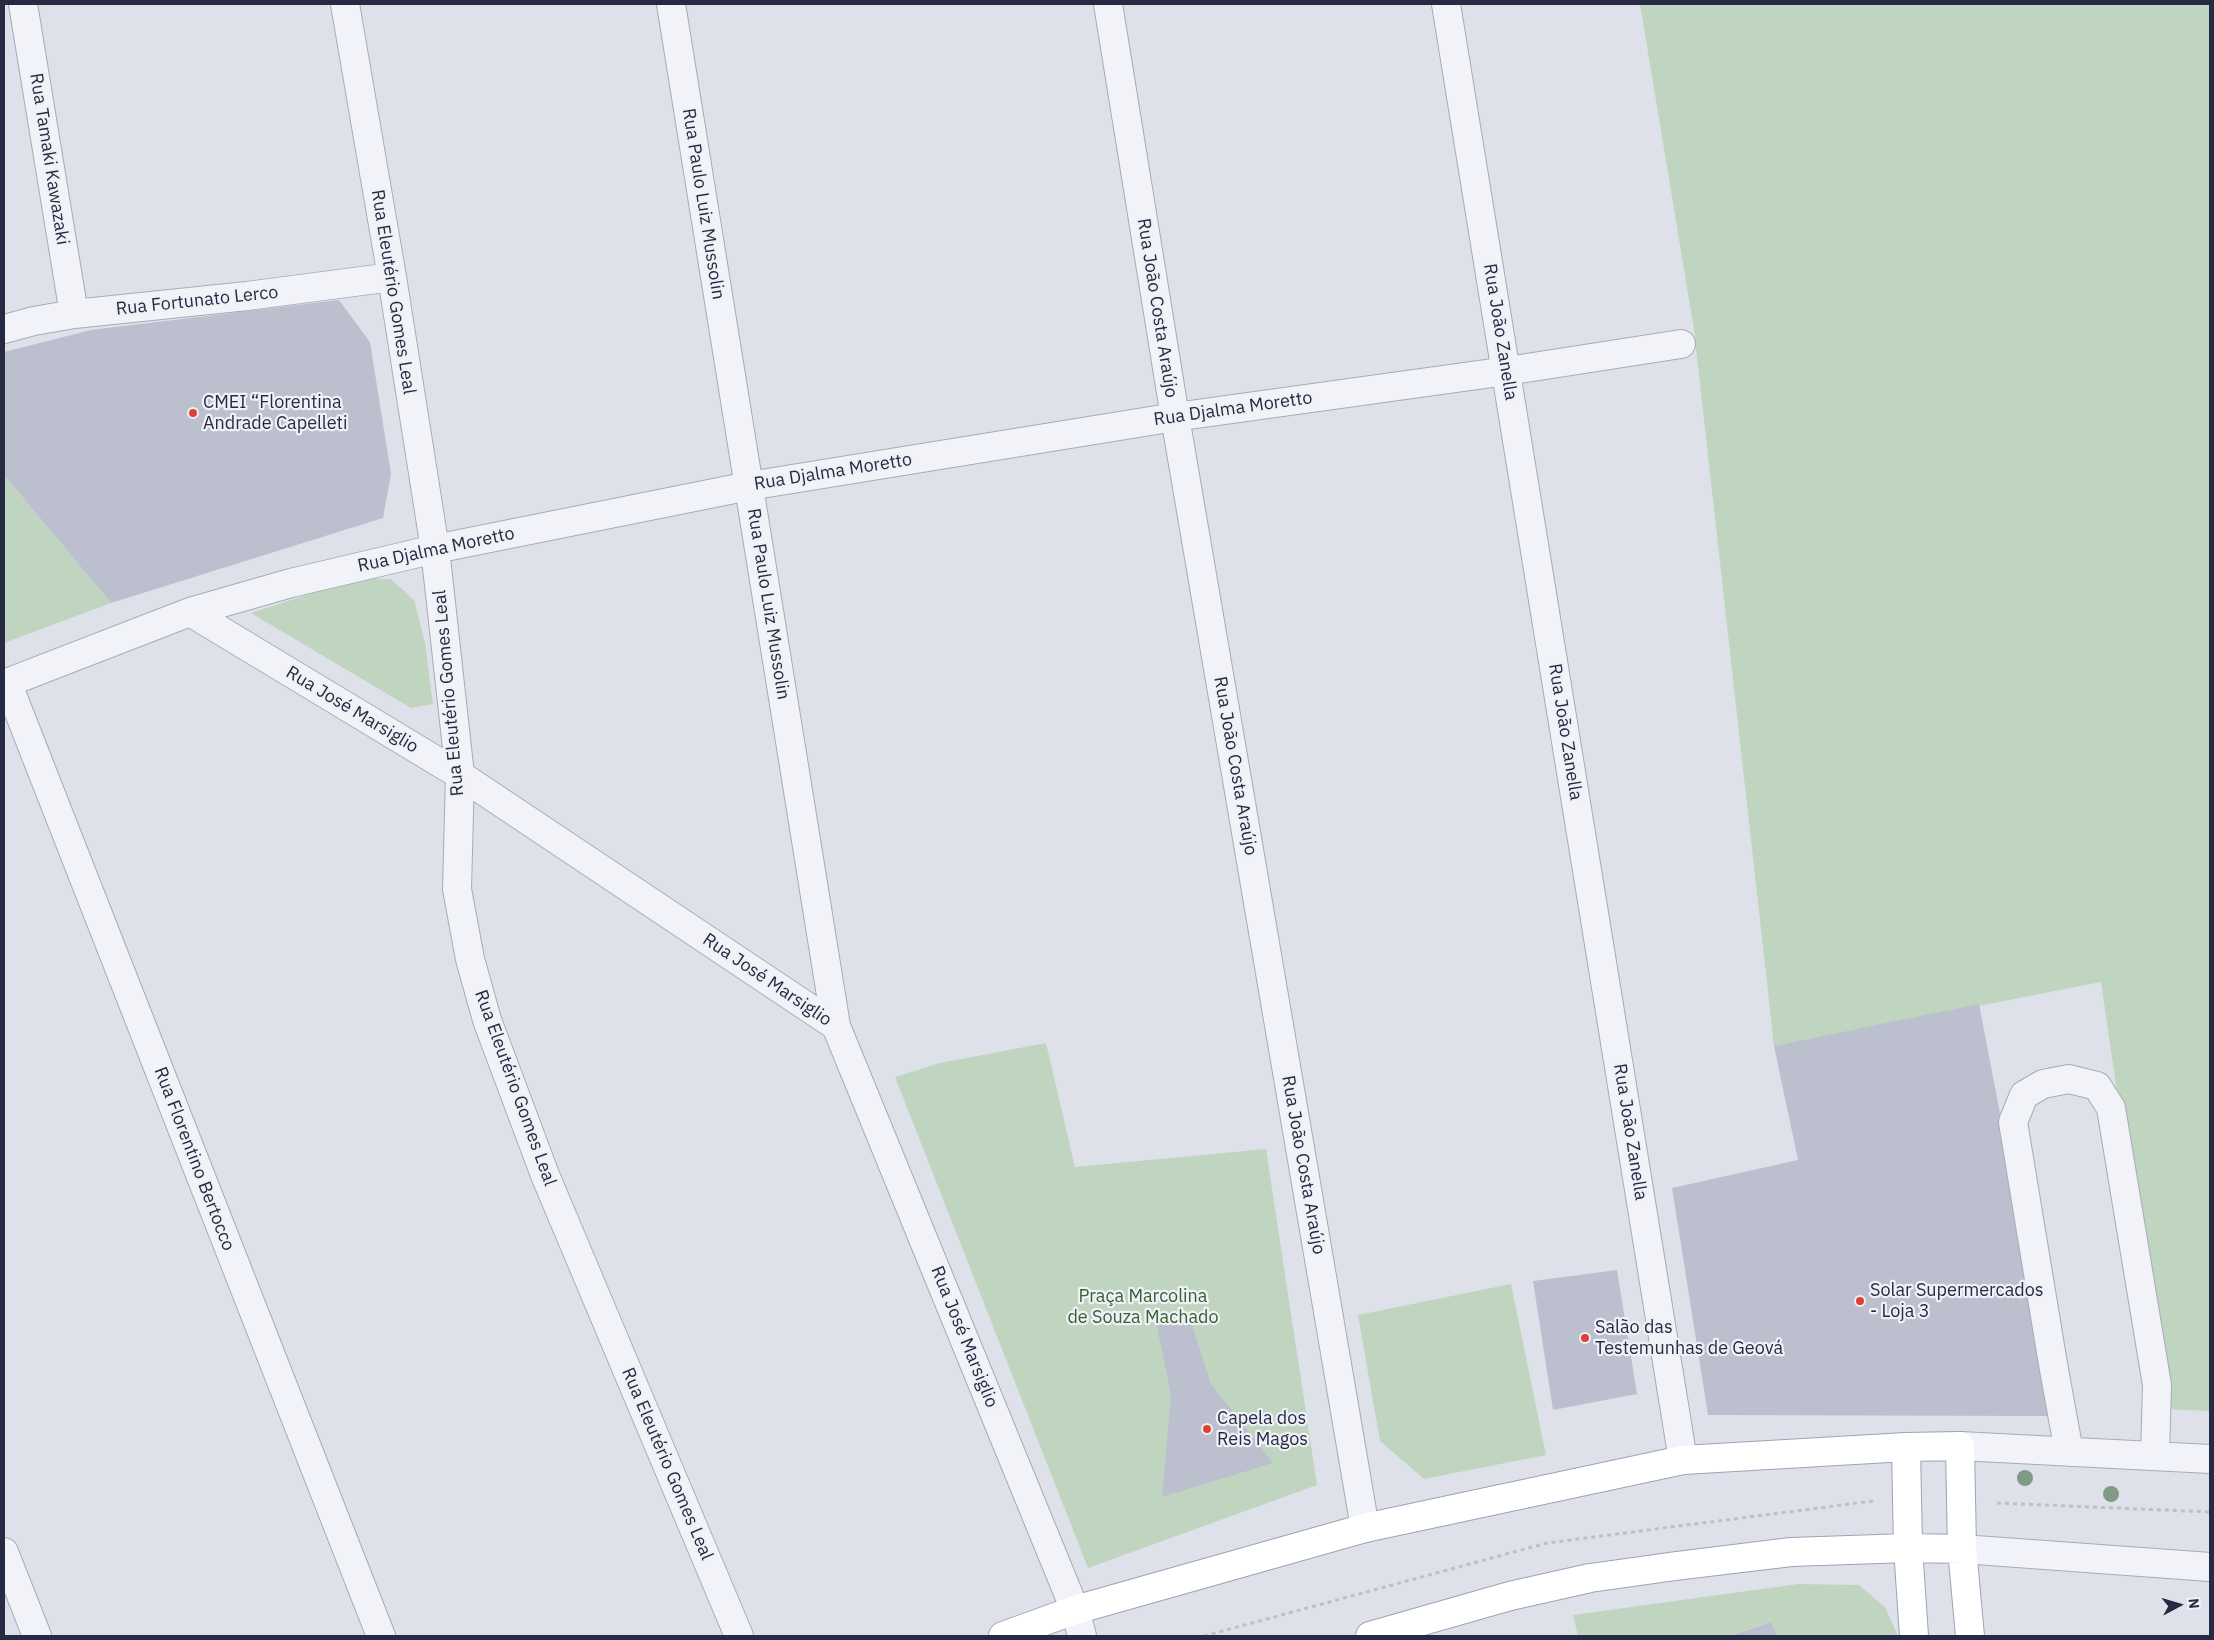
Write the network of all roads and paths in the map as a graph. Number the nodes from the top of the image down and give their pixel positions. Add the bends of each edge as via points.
1 (24, 4) edge
2 (345, 4) edge
3 (671, 4) edge
4 (1108, 4) edge
5 (1446, 4) edge
6 (392, 277) junction
7 (74, 314) junction
8 (4, 329) edge
9 (1681, 344) dead end
10 (1507, 371) junction
11 (1175, 417) junction
12 (749, 486) junction
13 (435, 549) junction
14 (190, 612) junction
15 (5, 683) edge
16 (460, 775) junction
17 (836, 1026) junction
18 (1960, 1446) junction
19 (1906, 1447) junction
20 (2069, 1452) junction
21 (2155, 1456) junction
22 (1683, 1460) junction
23 (2210, 1460) edge
24 (1366, 1528) junction
25 (1908, 1548) junction
26 (1962, 1549) junction
27 (4, 1552) edge
28 (2210, 1567) edge
29 (1075, 1610) junction
30 (36, 1636) edge
31 (381, 1636) edge
32 (739, 1636) edge
33 (1003, 1636) edge
34 (1082, 1636) edge
35 (1370, 1636) edge
36 (1914, 1636) edge
37 (1970, 1636) edge

1 - 7 street, Rua Tamaki Kawazaki
2 - 6 street, Rua Eleutério Gomes Leal
3 - 12 street, Rua Paulo Luiz Mussolin
4 - 11 street, Rua João Costa Araújo
5 - 10 street, Rua João Zanella
6 - 7 street, Rua Fortunato Lerco
6 - 13 street, Rua Eleutério Gomes Leal
7 - 8 street, Rua Fortunato Lerco
9 - 10 street, Rua Djalma Moretto
10 - 11 street, Rua Djalma Moretto
10 - 22 street, Rua João Zanella
11 - 12 street, Rua Djalma Moretto
11 - 24 street, Rua João Costa Araújo
12 - 13 street, Rua Djalma Moretto
12 - 17 street, Rua Paulo Luiz Mussolin
13 - 14 street, Rua Djalma Moretto via 291,583
13 - 16 street, Rua Eleutério Gomes Leal
14 - 15 street, Rua Djalma Moretto
14 - 16 street, Rua José Marsiglio
15 - 31 street, Rua Florentino Bertocco
16 - 17 street, Rua José Marsiglio
16 - 32 street, Rua Eleutério Gomes Leal via 457,889 470,959 487,1020 545,1175
17 - 29 street, Rua José Marsiglio
18 - 19 main road
18 - 20 street
18 - 26 main road
19 - 22 main road
19 - 25 main road
20 - 21 street
20 - 21 street via 2013,1122 2024,1095 2043,1084 2069,1078 2098,1086 2110,1108 2157,1385
21 - 23 street
22 - 24 main road
24 - 29 main road
25 - 26 main road
25 - 35 main road via 1791,1552 1590,1578 1510,1596
25 - 36 main road
26 - 28 street
26 - 37 main road
27 - 30 street
29 - 33 main road
29 - 34 street, Rua José Marsiglio

